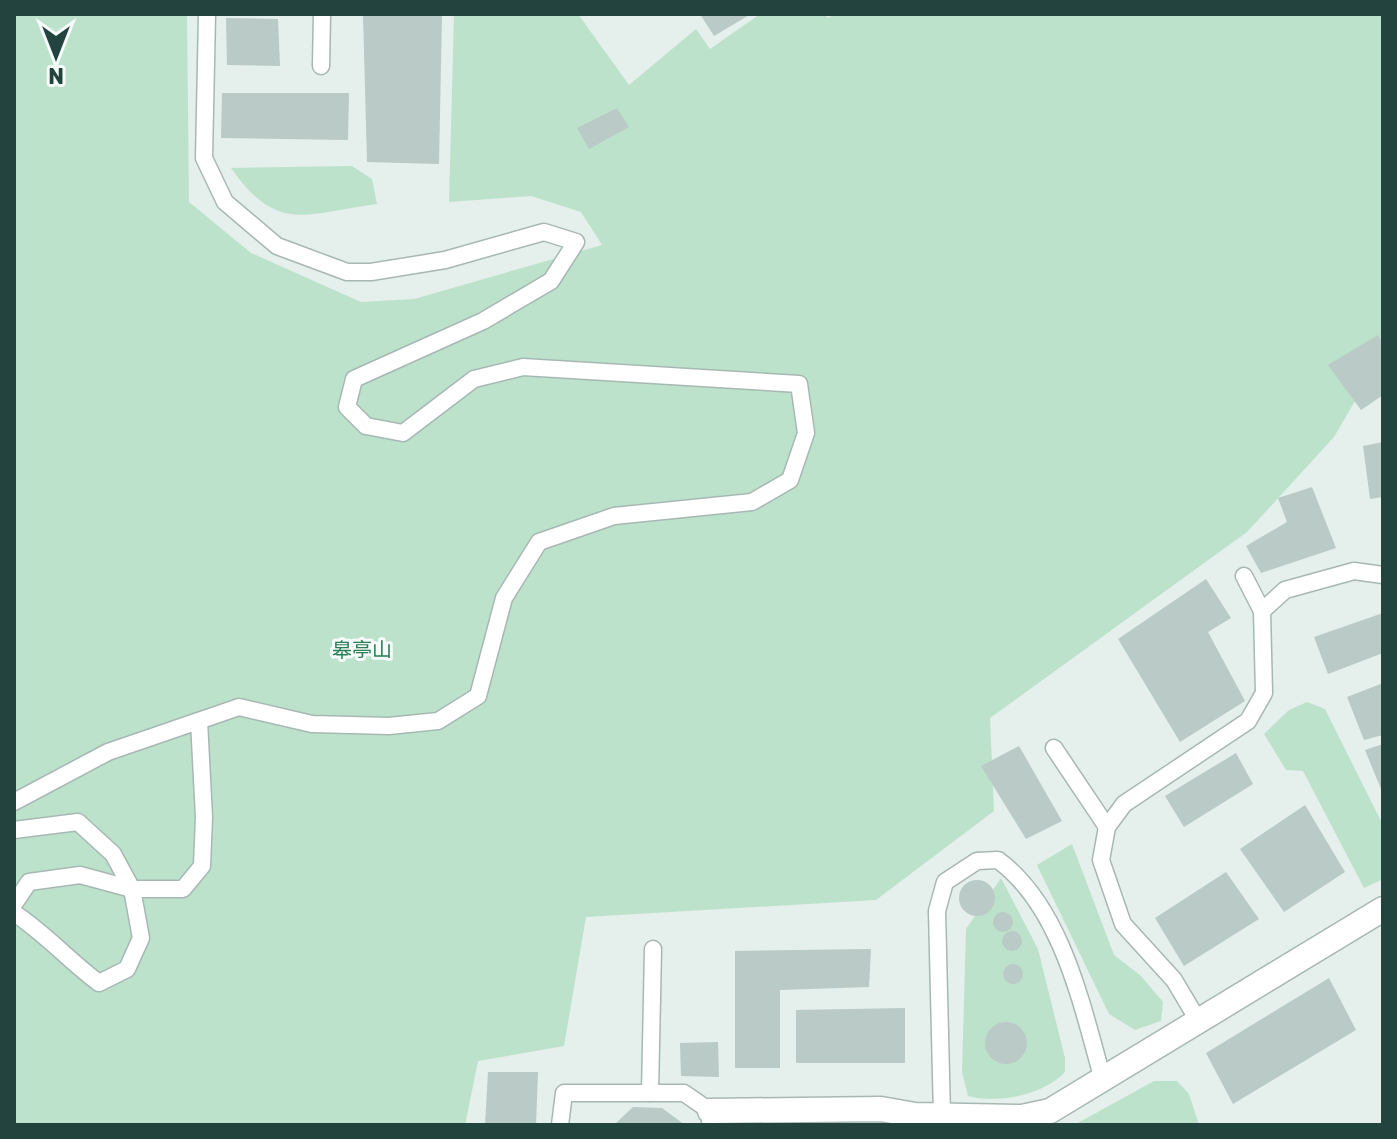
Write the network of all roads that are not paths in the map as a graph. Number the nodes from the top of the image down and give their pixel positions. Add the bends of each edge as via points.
1 (207, 14) edge
2 (322, 14) edge
3 (321, 66) dead end
4 (1383, 575) edge
5 (1244, 576) dead end
6 (1262, 611) junction
7 (199, 721) junction
8 (1054, 748) dead end
9 (14, 802) edge
10 (1107, 827) junction
11 (14, 830) edge
12 (132, 889) junction
13 (14, 904) edge
14 (1383, 909) edge
15 (14, 913) edge
16 (653, 949) dead end
17 (1199, 1022) junction
18 (1103, 1080) junction
19 (650, 1093) junction
20 (942, 1116) junction
21 (710, 1118) edge
22 (914, 1120) edge
23 (1023, 1121) edge
24 (560, 1125) edge

1 - 7 lane via 204,158 225,202 277,246 347,272 371,272 445,260 544,232 576,242 551,281 483,321 354,379 347,407 366,426 403,433 474,379 523,367 799,384 806,433 790,480 752,502 614,516 539,542 504,598 478,696 438,721 312,724 239,707
2 - 3 lane
4 - 6 lane via 1354,571 1285,590
5 - 6 lane
6 - 10 lane via 1264,693 1248,721 1124,804
7 - 9 lane via 108,752
7 - 12 lane via 202,866 183,889
8 - 10 lane
10 - 17 lane via 1101,860 1123,924 1174,980
11 - 12 lane via 78,822 113,854
12 - 13 lane via 80,875 29,882
12 - 15 lane via 141,938 127,969 99,983
14 - 17 street
16 - 19 lane
17 - 18 street
18 - 20 lane via 1068,958 1019,875 998,860 977,861 945,882 937,911
18 - 23 street
19 - 21 lane via 684,1093
19 - 24 lane via 564,1093
20 - 22 street
20 - 23 street
21 - 22 street via 881,1109

